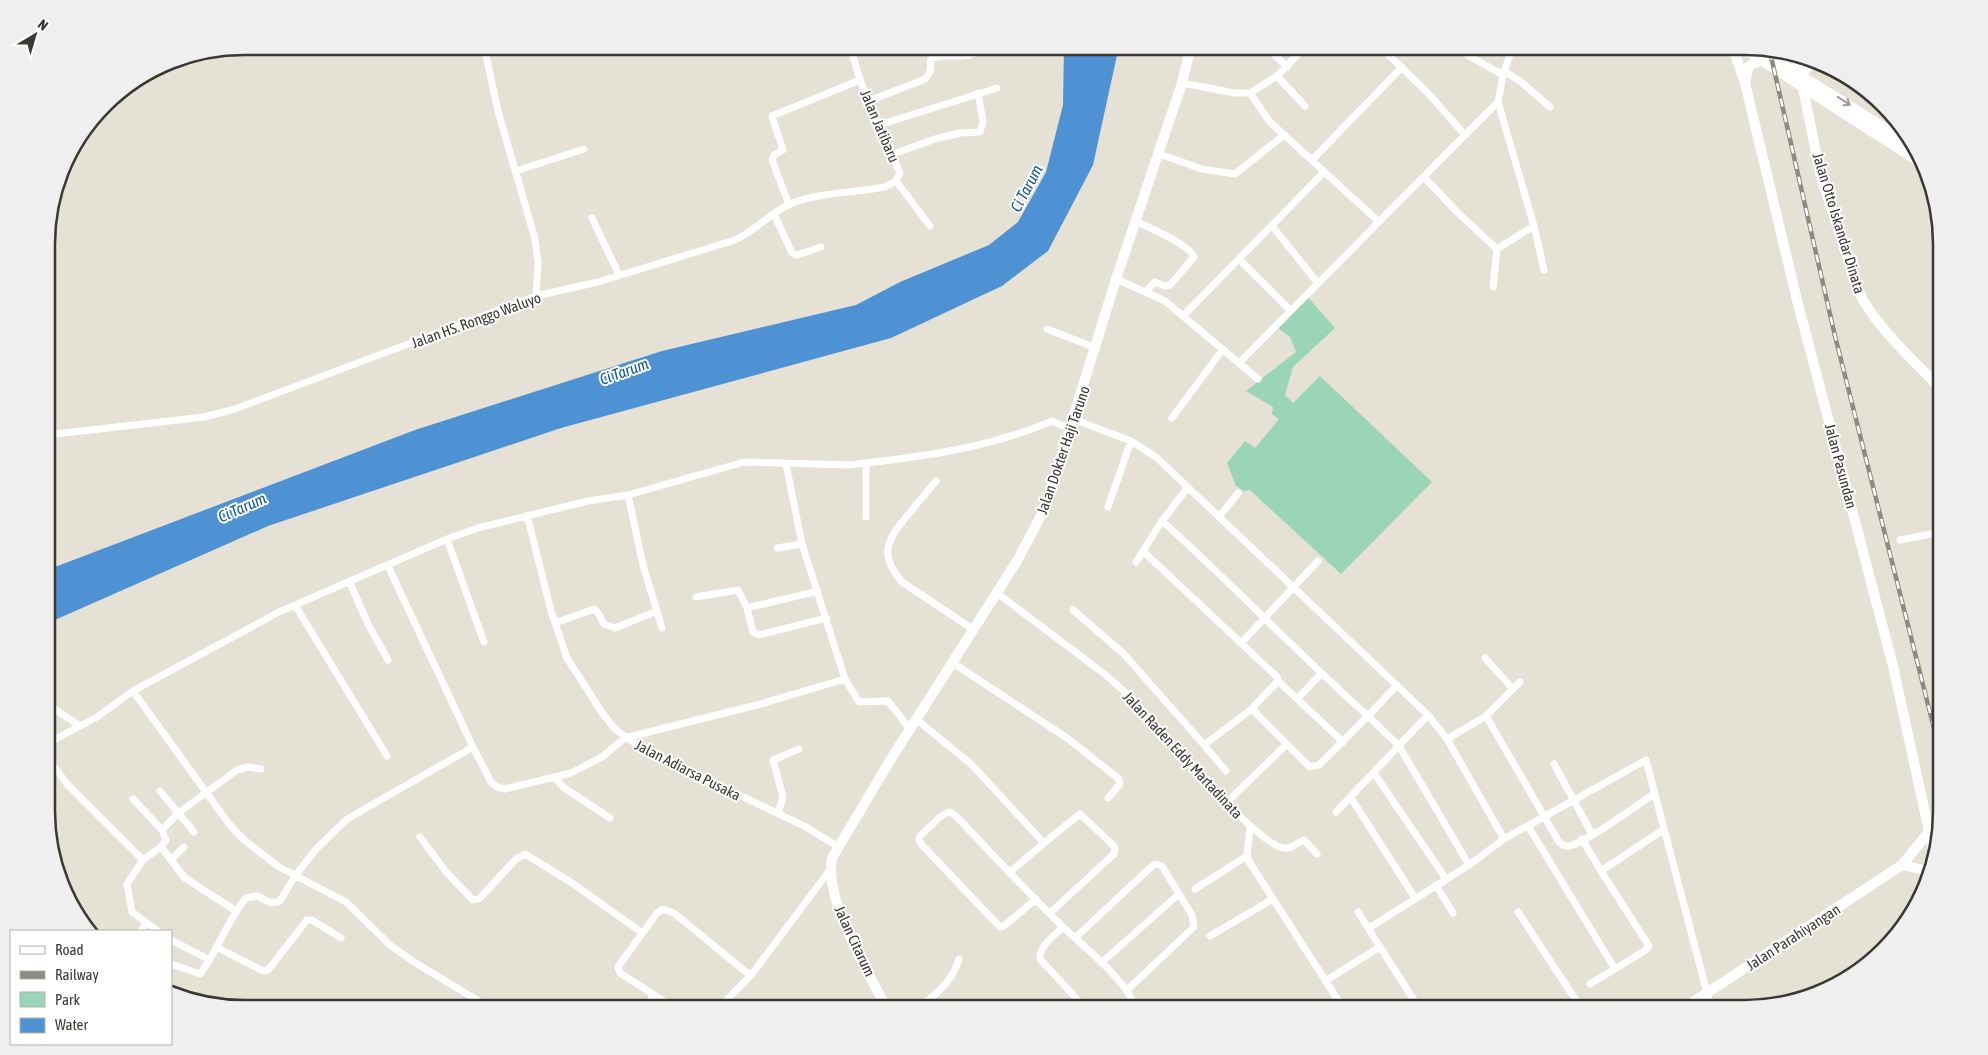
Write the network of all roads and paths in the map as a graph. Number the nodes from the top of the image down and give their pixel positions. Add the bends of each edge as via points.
1 (486, 55) edge
2 (853, 55) edge
3 (972, 55) edge
4 (1189, 55) edge
5 (1275, 55) edge
6 (1298, 55) edge
7 (1389, 55) edge
8 (1469, 55) edge
9 (1510, 55) edge
10 (1735, 55) edge
11 (1761, 55) edge
12 (1762, 56) edge
13 (1763, 56) edge
14 (1794, 61) edge
15 (1287, 67) junction
16 (1402, 67) junction
17 (1810, 67) edge
18 (1504, 73) junction
19 (1804, 75) junction
20 (1278, 76) junction
21 (860, 80) junction
22 (1182, 83) junction
23 (1745, 83) junction
24 (997, 88) dead end
25 (1803, 88) junction
26 (978, 93) junction
27 (1250, 93) junction
28 (869, 101) junction
29 (1498, 102) junction
30 (1305, 106) dead end
31 (1550, 107) dead end
32 (880, 125) junction
33 (1284, 135) junction
34 (1466, 135) junction
35 (1898, 135) edge
36 (584, 149) dead end
37 (893, 154) junction
38 (1159, 154) junction
39 (1912, 156) edge
40 (1312, 160) junction
41 (516, 172) junction
42 (1324, 172) junction
43 (1424, 177) junction
44 (896, 181) junction
45 (789, 205) junction
46 (774, 214) junction
47 (592, 218) dead end
48 (1136, 221) junction
49 (1378, 221) junction
50 (930, 226) dead end
51 (1272, 226) junction
52 (1534, 226) junction
53 (822, 247) dead end
54 (1497, 249) junction
55 (1239, 259) junction
56 (1544, 270) dead end
57 (619, 275) junction
58 (1116, 279) junction
59 (1317, 282) junction
60 (1493, 287) dead end
61 (1145, 292) junction
62 (536, 296) junction
63 (1290, 310) junction
64 (1184, 315) junction
65 (1047, 330) dead end
66 (1096, 348) junction
67 (1223, 349) junction
68 (1239, 363) junction
69 (1258, 379) dead end
70 (1933, 380) edge
71 (1172, 418) dead end
72 (1072, 424) junction
73 (55, 434) edge
74 (1131, 440) junction
75 (866, 463) junction
76 (786, 464) junction
77 (936, 481) dead end
78 (1188, 488) junction
79 (1238, 493) dead end
80 (628, 495) junction
81 (1108, 507) dead end
82 (528, 515) junction
83 (866, 517) dead end
84 (1219, 517) junction
85 (1162, 521) junction
86 (1933, 534) edge
87 (447, 539) junction
88 (1900, 540) dead end
89 (802, 544) junction
90 (777, 548) dead end
91 (1143, 551) junction
92 (1318, 561) dead end
93 (1136, 562) dead end
94 (388, 566) junction
95 (350, 583) junction
96 (1293, 587) junction
97 (818, 591) junction
98 (997, 592) junction
99 (696, 596) dead end
100 (295, 605) junction
101 (747, 608) junction
102 (1074, 610) dead end
103 (657, 611) junction
104 (827, 618) junction
105 (1263, 618) junction
106 (555, 623) junction
107 (662, 628) dead end
108 (974, 630) junction
109 (484, 642) dead end
110 (1242, 642) junction
111 (1485, 658) dead end
112 (388, 660) dead end
113 (953, 663) junction
114 (1321, 674) junction
115 (845, 679) junction
116 (1278, 681) junction
117 (1520, 682) dead end
118 (1398, 686) junction
119 (1513, 689) junction
120 (133, 691) junction
121 (1297, 699) junction
122 (1253, 708) junction
123 (55, 709) edge
124 (1428, 715) junction
125 (1368, 716) junction
126 (1486, 716) junction
127 (916, 719) junction
128 (80, 726) junction
129 (910, 729) junction
130 (625, 738) junction
131 (55, 739) edge
132 (1447, 739) junction
133 (1343, 742) junction
134 (1287, 744) junction
135 (1204, 745) junction
136 (1399, 746) junction
137 (473, 747) junction
138 (799, 749) dead end
139 (387, 756) dead end
140 (1554, 764) dead end
141 (55, 768) edge
142 (261, 769) dead end
143 (1226, 771) dead end
144 (1374, 773) junction
145 (555, 778) junction
146 (160, 791) dead end
147 (206, 791) junction
148 (1654, 794) junction
149 (1108, 798) dead end
150 (1351, 798) junction
151 (133, 799) dead end
152 (1574, 800) junction
153 (1227, 802) junction
154 (1336, 812) dead end
155 (177, 814) junction
156 (778, 814) junction
157 (1545, 817) junction
158 (610, 818) dead end
159 (1528, 826) junction
160 (1250, 827) junction
161 (162, 830) junction
162 (1663, 830) junction
163 (194, 832) dead end
164 (1928, 833) junction
165 (1592, 834) junction
166 (420, 838) dead end
167 (1504, 839) junction
168 (1582, 840) junction
169 (1930, 840) edge
170 (1044, 843) junction
171 (837, 846) junction
172 (162, 847) junction
173 (184, 847) dead end
174 (1317, 854) dead end
175 (1247, 856) junction
176 (172, 859) junction
177 (143, 860) junction
178 (1470, 865) junction
179 (1902, 865) junction
180 (1924, 870) edge
181 (829, 871) junction
182 (1601, 871) junction
183 (1009, 873) junction
184 (295, 876) junction
185 (1446, 879) junction
186 (1436, 886) junction
187 (1195, 889) dead end
188 (1179, 894) junction
189 (1415, 898) junction
190 (1036, 899) junction
191 (1273, 899) junction
192 (236, 911) junction
193 (1358, 912) dead end
194 (1518, 912) dead end
195 (1050, 913) junction
196 (1453, 913) dead end
197 (146, 923) junction
198 (1063, 927) junction
199 (1369, 928) junction
200 (142, 930) edge
201 (156, 930) edge
202 (642, 932) junction
203 (1210, 936) dead end
204 (341, 938) dead end
205 (1075, 938) junction
206 (172, 941) edge
207 (216, 947) junction
208 (1380, 947) junction
209 (959, 959) dead end
210 (210, 960) junction
211 (1101, 963) junction
212 (172, 964) edge
213 (1615, 968) junction
214 (752, 974) junction
215 (1325, 981) junction
216 (1590, 984) dead end
217 (1127, 990) junction
218 (1707, 993) junction
219 (653, 995) junction
220 (476, 1000) edge
221 (650, 1000) edge
222 (661, 1000) edge
223 (727, 1000) edge
224 (882, 1000) edge
225 (928, 1000) edge
226 (1078, 1000) edge
227 (1132, 1000) edge
228 (1337, 1000) edge
229 (1414, 1000) edge
230 (1576, 1000) edge
231 (1696, 1000) edge
232 (1709, 1000) edge

1 - 41 street
2 - 21 street, Jalan Jatibaru
3 - 28 street via 937,56 931,59 930,72 925,79
4 - 22 street, Jalan Dokter Haji Taruno
5 - 15 street
6 - 15 street
7 - 16 street
8 - 18 street
9 - 18 street
10 - 23 street, Jalan Pasundan
11 - 23 street via 1749,66
12 - 25 street
13 - 19 street
14 - 19 street
15 - 20 street
16 - 34 street
16 - 40 street
17 - 19 street
18 - 29 street
18 - 31 street via 1520,81
19 -> 35 street
20 - 27 street
20 - 30 street
21 - 28 street, Jalan Jatibaru
21 - 45 street via 772,116 784,150 774,155 772,160
22 - 27 street
22 - 38 street, Jalan Dokter Haji Taruno
23 - 164 street, Jalan Pasundan via 1892,666
24 - 26 street
25 - 39 street
25 - 70 street, Jalan Otto Iskandar Dinata via 1821,177 1859,292 1878,321
26 - 32 street
26 - 37 street via 983,122 980,132 935,139
27 - 33 street via 1270,122
28 - 32 street, Jalan Jatibaru
29 - 34 street
29 - 52 street
32 - 37 street, Jalan Jatibaru
33 - 38 street via 1236,174 1202,169
33 - 40 street
34 - 43 street
36 - 41 street
37 - 44 street, Jalan Jatibaru via 900,173
38 - 48 street, Jalan Dokter Haji Taruno
40 - 42 street
41 - 62 street via 535,239 538,263
42 - 49 street
42 - 51 street
43 - 49 street
43 - 54 street
44 - 45 street, Jalan HS. Ronggo Waluyo via 885,187
44 - 50 street, Jalan Jatibaru
45 - 46 street, Jalan HS. Ronggo Waluyo
46 - 53 street via 792,253 796,255
46 - 57 street, Jalan HS. Ronggo Waluyo via 753,232 735,240
47 - 57 street
48 - 58 street, Jalan Dokter Haji Taruno
48 - 61 street via 1174,241 1194,257 1170,285 1155,282
49 - 59 street
51 - 55 street
51 - 59 street
52 - 54 street
52 - 56 street
54 - 60 street
55 - 63 street
55 - 64 street
57 - 62 street, Jalan HS. Ronggo Waluyo
58 - 61 street
58 - 66 street, Jalan Dokter Haji Taruno
59 - 63 street
61 - 64 street
62 - 73 street, Jalan HS. Ronggo Waluyo via 235,409 204,417
63 - 68 street
64 - 67 street
65 - 66 street
66 - 72 street, Jalan Dokter Haji Taruno
67 - 68 street
67 - 71 street
68 - 69 street
72 - 74 street
72 - 75 street via 1052,421 1019,434 966,448
72 - 98 street, Jalan Dokter Haji Taruno via 1045,508
74 - 78 street via 1144,447
74 - 81 street
75 - 76 street
75 - 83 street
76 - 80 street via 744,462
76 - 89 street
77 - 108 street via 893,533 887,555 902,582
78 - 84 street
78 - 85 street
79 - 84 street
80 - 82 street
80 - 103 street
82 - 87 street
82 - 106 street, Jalan Adiarsa Pusaka
84 - 96 street
85 - 91 street
85 - 105 street
86 - 88 street
87 - 94 street
87 - 109 street
89 - 90 street
89 - 97 street
91 - 93 street
91 - 110 street
92 - 96 street
94 - 95 street
94 - 137 street
95 - 100 street
95 - 112 street
96 - 105 street
96 - 118 street
97 - 101 street
97 - 104 street
98 - 108 street, Jalan Dokter Haji Taruno
98 - 153 street, Jalan Raden Eddy Martadinata via 1128,695
99 - 101 street via 738,590
100 - 120 street
100 - 139 street
101 - 104 street via 753,632 759,635
102 - 135 street via 1124,654
103 - 106 street via 615,628 604,624 594,609
103 - 107 street
104 - 115 street
105 - 110 street
105 - 114 street
106 - 130 street, Jalan Adiarsa Pusaka via 567,658 603,714
108 - 113 street, Jalan Dokter Haji Taruno
110 - 116 street
111 - 119 street
113 - 127 street, Jalan Dokter Haji Taruno
113 - 149 street via 1067,738 1119,779 1120,784
114 - 121 street
114 - 125 street
115 - 129 street via 859,702 888,701
115 - 130 street via 748,708
116 - 121 street
116 - 122 street
117 - 119 street
118 - 124 street
118 - 125 street
119 - 126 street
120 - 128 street
120 - 147 street
121 - 133 street
122 - 134 street
122 - 135 street
123 - 128 street
124 - 132 street
124 - 136 street
125 - 133 street
125 - 136 street
126 - 132 street
126 - 157 street
127 - 129 street, Jalan Dokter Haji Taruno
127 - 170 street via 972,765
128 - 131 street
129 - 171 street, Jalan Dokter Haji Taruno
130 - 145 street via 586,767
130 - 156 street, Jalan Adiarsa Pusaka
132 - 167 street
133 - 134 street via 1314,768
134 - 153 street
135 - 143 street
136 - 144 street
136 - 178 street
137 - 145 street via 491,782 498,787 505,789
137 - 184 street via 346,819 330,832
138 - 156 street via 773,760 783,797
140 - 152 street
141 - 177 street via 67,784
142 - 147 street via 248,767 237,770
144 - 150 street
144 - 185 street
145 - 158 street
146 - 155 street
147 - 155 street
147 - 184 street via 235,831 260,854
148 - 152 street via 1644,760
148 - 162 street
148 - 165 street
150 - 154 street
150 - 189 street
151 - 161 street
152 - 157 street
152 - 165 street
153 - 160 street, Jalan Raden Eddy Martadinata
155 - 161 street
155 - 163 street
156 - 171 street, Jalan Adiarsa Pusaka
157 - 159 street
157 - 168 street via 1563,846
159 - 167 street
159 - 213 street
160 - 174 street via 1286,849 1304,840
160 - 175 street, Jalan Raden Eddy Martadinata
161 - 172 street via 166,840
162 - 182 street
162 - 218 street
164 - 169 street, Jalan Pasundan
164 - 179 street, Jalan Parahiyangan
165 - 168 street
166 - 202 street via 447,874 473,900 479,899 516,859 525,854
167 - 178 street
168 - 182 street
170 - 183 street
170 - 195 street via 1080,814 1115,848 1114,854
171 - 181 street, Jalan Dokter Haji Taruno
172 - 176 street
172 - 177 street
173 - 176 street
175 - 187 street
175 - 191 street
176 - 192 street via 185,878
177 - 197 street via 133,872 127,890 132,912
178 - 185 street
179 - 180 street
179 - 218 street, Jalan Parahiyangan
181 - 214 street
181 - 224 street, Jalan Citarum via 833,893 846,926
182 - 213 street via 1649,946
183 - 190 street
183 - 190 street via 952,813 940,817 920,836 922,846 996,925 1004,926
184 - 192 street via 276,904 253,895 246,898
184 - 220 street via 346,902 398,951
185 - 186 street
186 - 189 street
186 - 196 street
188 - 205 street via 1162,866 1155,864
188 - 211 street
188 - 217 street via 1192,915 1194,927
189 - 199 street
190 - 195 street
191 - 203 street
191 - 215 street
192 - 207 street
193 - 199 street
194 - 230 street
195 - 198 street
197 - 200 street
197 - 201 street
198 - 205 street
198 - 226 street via 1044,947 1040,958
199 - 208 street
202 - 214 street via 657,912 664,909 674,912
202 - 219 street via 618,967 620,974
204 - 207 street via 307,920 268,970 263,971
205 - 211 street
206 - 210 street
207 - 210 street
208 - 215 street
208 - 229 street
209 - 225 street via 956,972 947,984
210 - 212 street via 200,974
211 - 217 street
213 - 216 street
214 - 223 street
215 - 228 street
217 - 227 street
218 - 231 street, Jalan Parahiyangan
218 - 232 street
219 - 221 street
219 - 222 street

